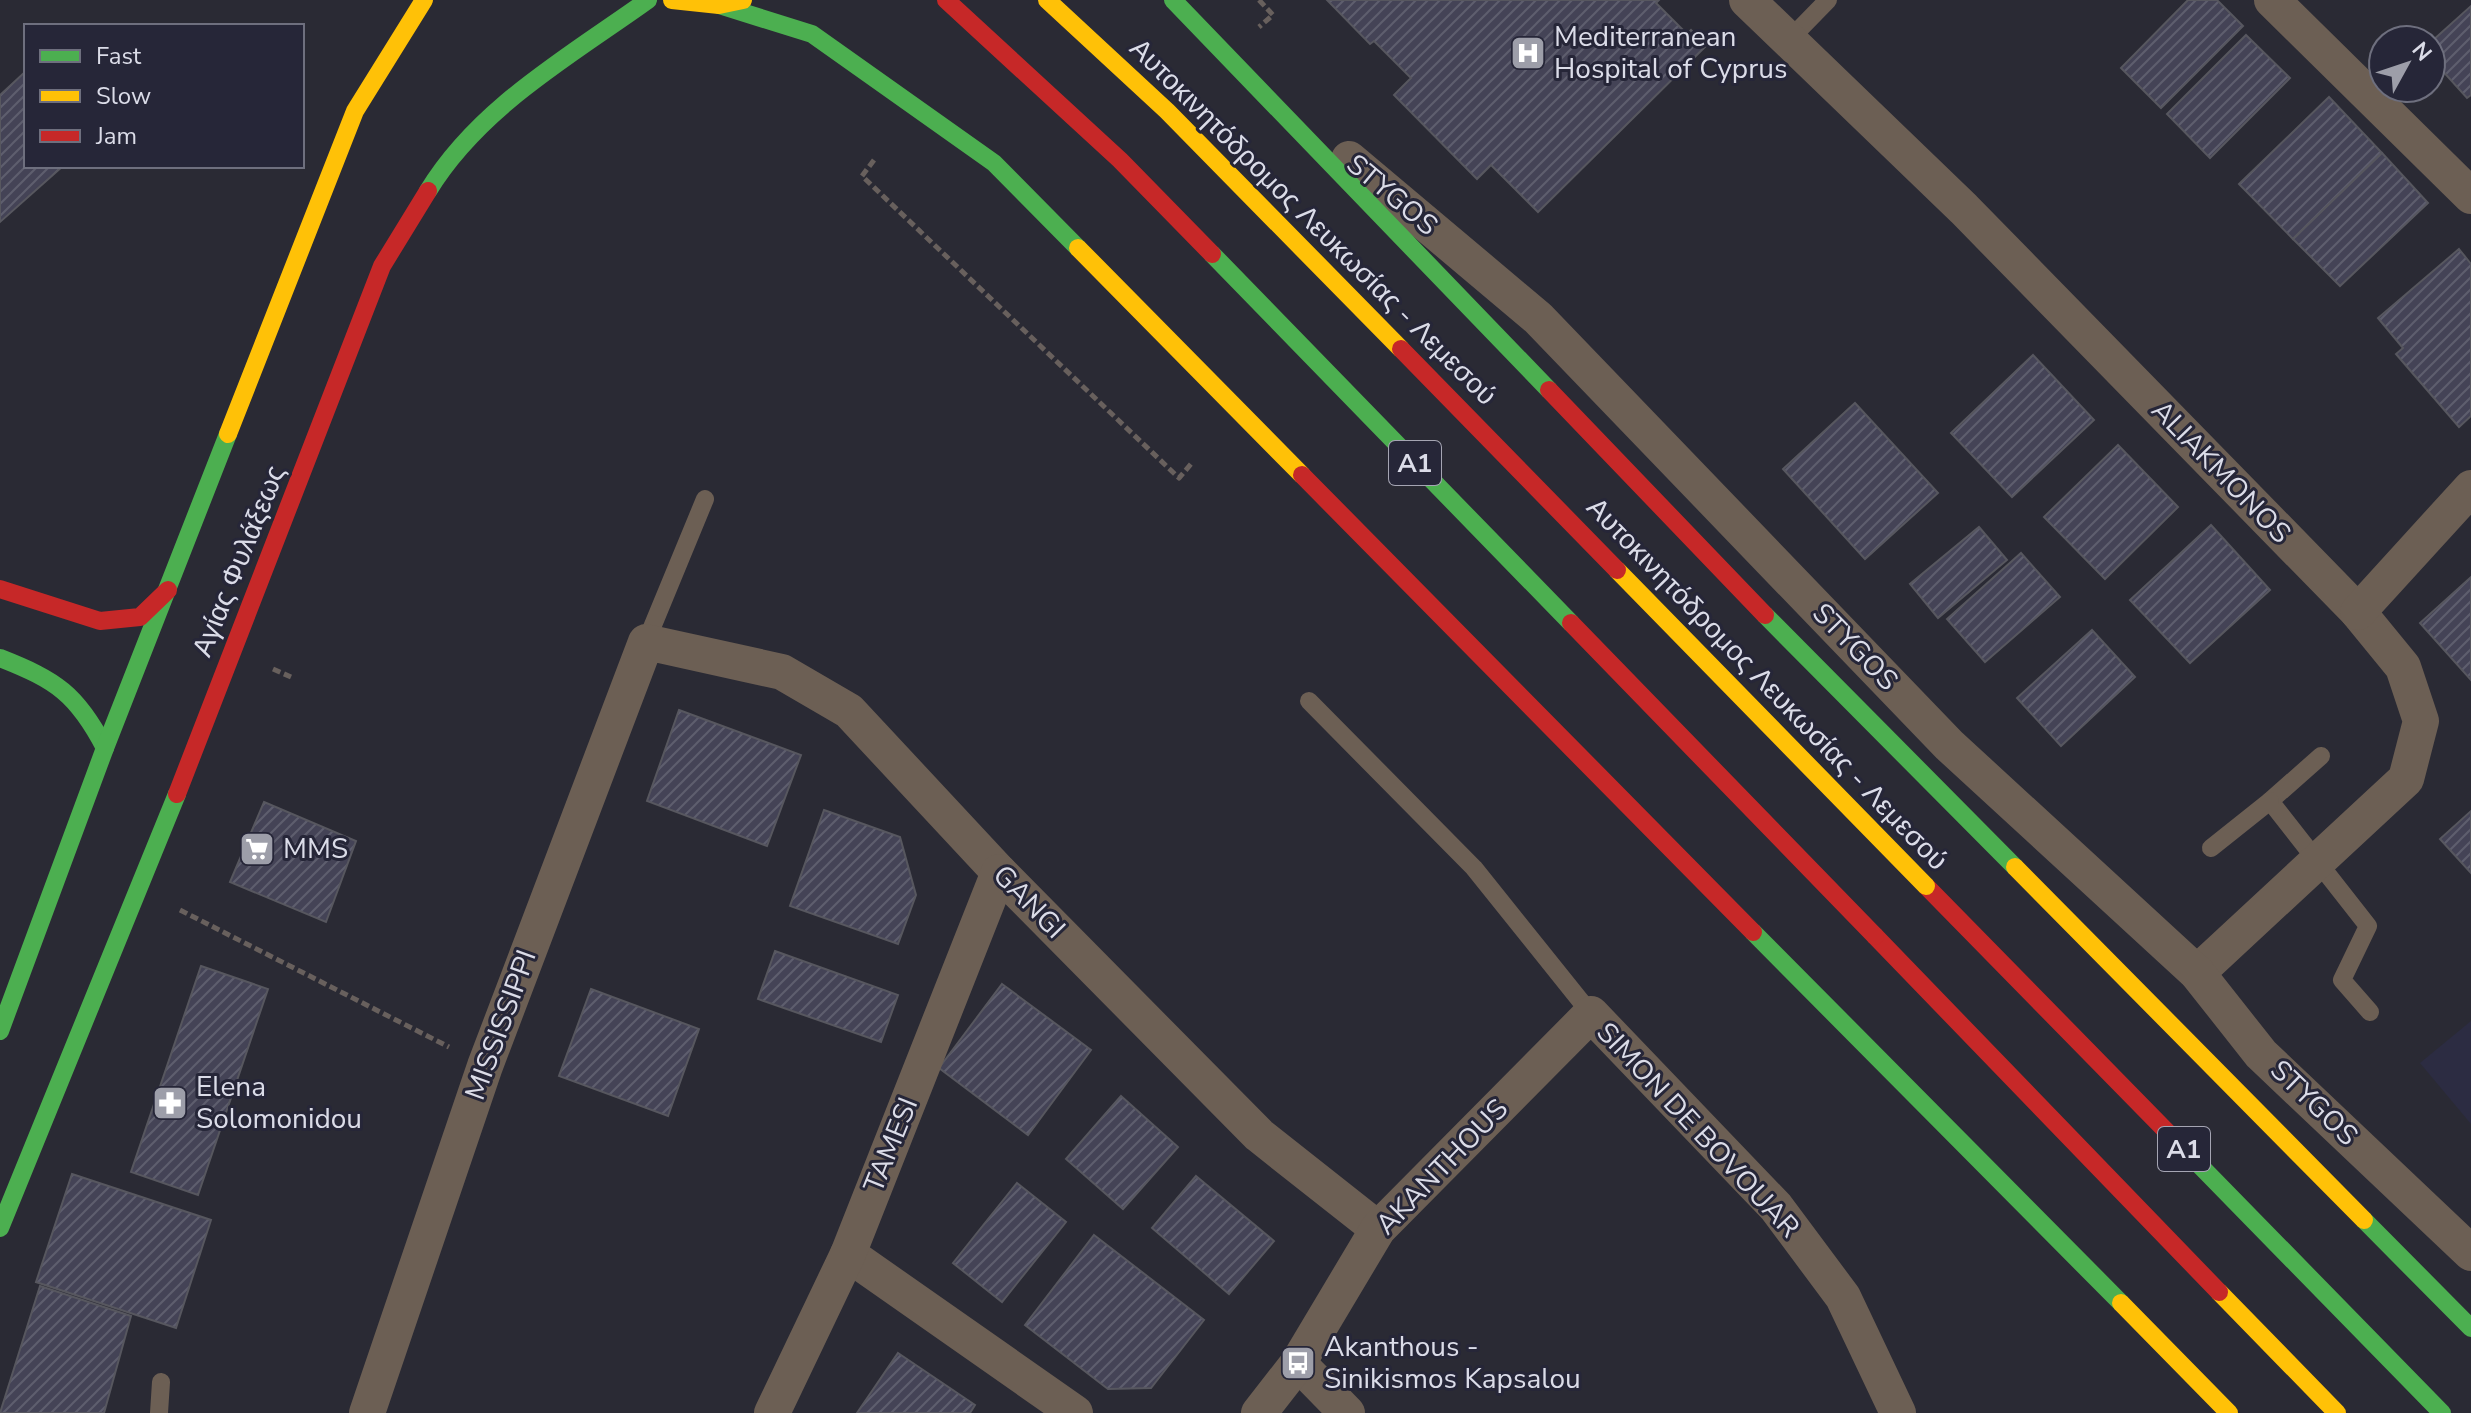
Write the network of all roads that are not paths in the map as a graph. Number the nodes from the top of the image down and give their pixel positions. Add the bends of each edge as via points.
1 (424, 0) edge
2 (648, 0) edge
3 (672, 0) edge
4 (743, 0) edge
5 (946, 0) edge
6 (1047, 0) edge
7 (1173, 0) edge
8 (1747, 0) edge
9 (1828, 0) edge
10 (2272, 0) edge
11 (719, 5) junction
12 (1787, 42) junction
13 (1225, 55) junction
14 (2471, 196) edge
15 (2471, 488) edge
16 (705, 499) dead end
17 (0, 589) edge
18 (168, 590) junction
19 (2358, 612) junction
20 (646, 642) junction
21 (0, 658) edge
22 (1309, 701) dead end
23 (105, 748) junction
24 (2321, 756) dead end
25 (2270, 801) junction
26 (2211, 848) dead end
27 (2318, 860) junction
28 (999, 872) junction
29 (2197, 973) junction
30 (2370, 1012) dead end
31 (1591, 1014) junction
32 (0, 1031) edge
33 (0, 1228) edge
34 (1378, 1229) junction
35 (2469, 1248) edge
36 (848, 1254) junction
37 (2471, 1328) edge
38 (1298, 1363) junction
39 (161, 1382) dead end
40 (159, 1413) edge
41 (367, 1413) edge
42 (772, 1413) edge
43 (1075, 1413) edge
44 (1259, 1413) edge
45 (1347, 1413) edge
46 (1898, 1413) edge
47 (2229, 1413) edge
48 (2337, 1413) edge
49 (2442, 1413) edge

1 - 18 main road, Αγίας Φυλάξεως via 355,111
2 - 33 main road, Αγίας Φυλάξεως via 506,101 441,170 382,266 140,889
3 - 11 main road
4 - 11 main road
5 - 48 main road, A1, bridge via 1120,160
6 - 49 main road, Αυτοκινητόδρομος Λευκωσίας - Λεμεσού / A1, bridge via 1167,111
7 - 13 main road
8 - 12 street, ALIAKMONOS
9 - 12 lane
10 - 14 street
11 - 47 main road via 812,34 994,163
12 - 19 street, ALIAKMONOS via 1964,209
13 - 29 street, STYGOS via 1538,318 1949,745
13 - 37 main road via 1732,581
15 - 19 street
16 - 20 lane
17 - 18 main road via 100,621 140,617
18 - 23 main road, Αγίας Φυλάξεως
19 - 27 street, ALIAKMONOS via 2403,667 2421,721 2406,779
20 - 28 street, GANGI via 782,672 849,711
20 - 41 street, MISSISSIPPI via 485,1066
21 - 23 main road via 57,680 86,710
22 - 31 lane via 1474,868
23 - 32 main road, Αγίας Φυλάξεως
24 - 25 lane
25 - 26 lane
25 - 27 lane
27 - 29 street, ALIAKMONOS
27 - 30 lane via 2368,926 2342,980
28 - 34 street, GANGI via 1259,1135
28 - 36 street, TAMESI
29 - 35 street, STYGOS via 2261,1054
31 - 34 street, AKANTHOUS
31 - 46 street, SIMON DE BOVOUAR via 1776,1207 1843,1297
34 - 38 street, AKANTHOUS
36 - 42 street, TAMESI
36 - 43 street
38 - 44 street, AKANTHOUS
38 - 45 street
39 - 40 lane

